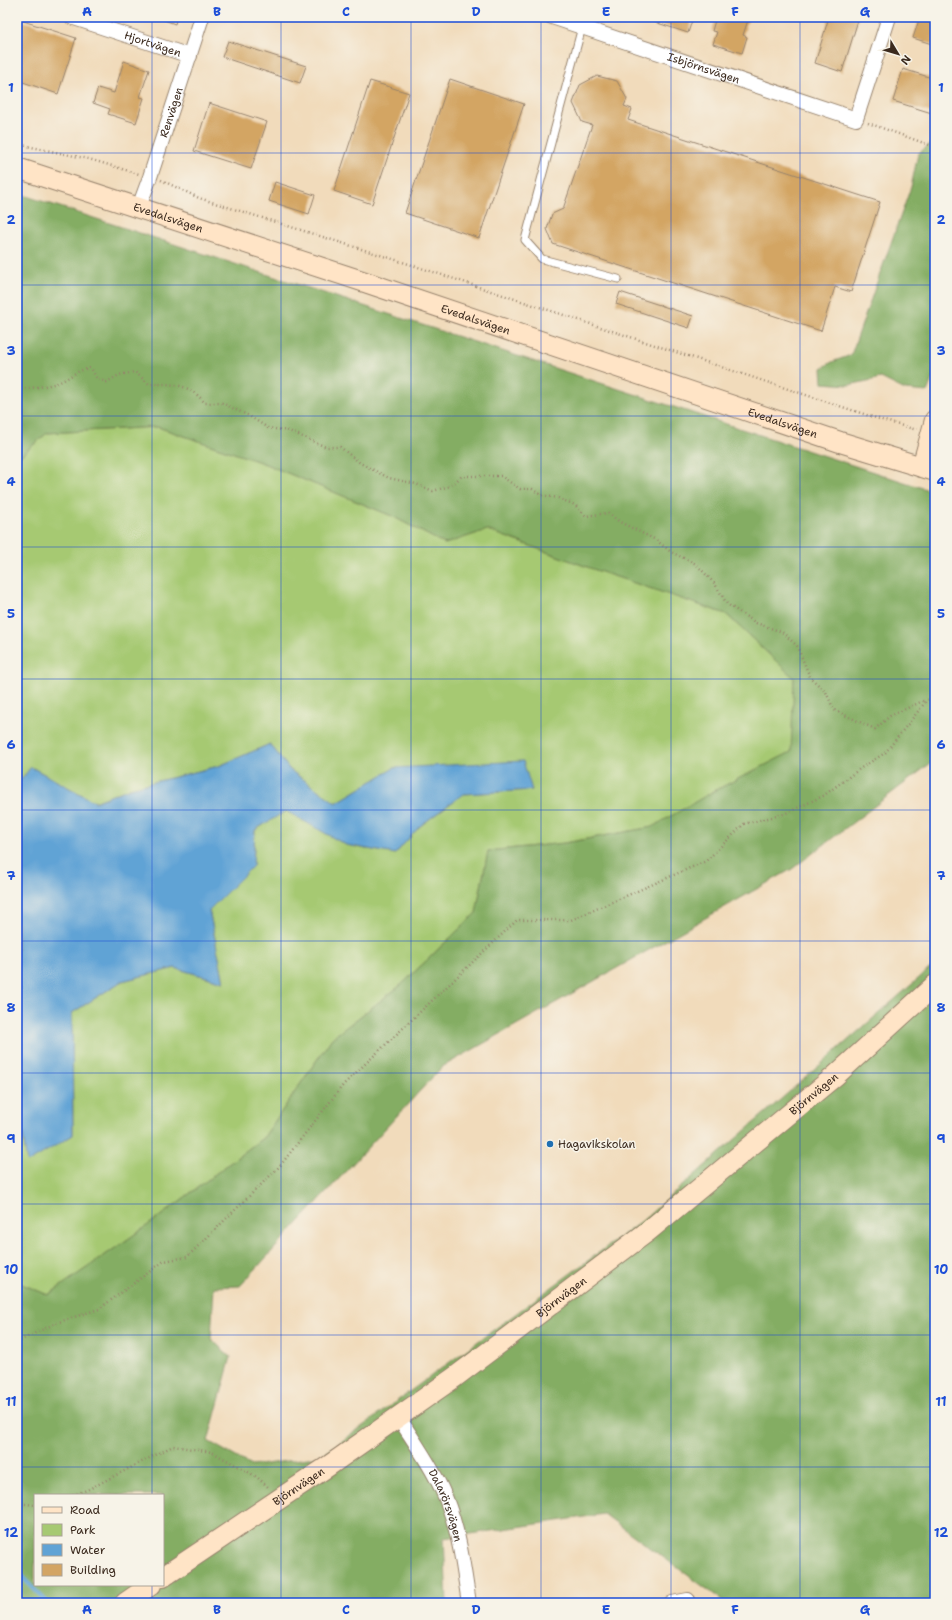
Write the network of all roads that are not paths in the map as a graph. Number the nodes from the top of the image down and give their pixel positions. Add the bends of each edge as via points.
1 (71, 17) edge
2 (202, 17) edge
3 (552, 17) edge
4 (889, 17) edge
5 (582, 27) junction
6 (190, 56) junction
7 (17, 168) edge
8 (139, 207) junction
9 (618, 278) dead end
10 (933, 427) edge
11 (929, 469) edge
12 (935, 985) edge
13 (398, 1416) junction
14 (164, 1576) edge
15 (150, 1586) edge
16 (689, 1602) edge
17 (125, 1603) edge
18 (469, 1603) edge
19 (672, 1603) edge

1 - 6 street, Hjortvägen
2 - 6 street, Renvägen
3 - 5 street, Isbjörnsvägen
4 - 5 street, Isbjörnsvägen via 856,119
5 - 9 lane via 525,240 542,259
6 - 8 street, Renvägen
7 - 8 street, Evedalsvägen
8 - 11 street, Evedalsvägen via 840,442
10 - 11 street
12 - 13 street, Björnvägen via 835,1076 647,1232 455,1377
13 - 14 street, Björnvägen
13 - 18 street, Dalarörsvägen via 434,1476 449,1507 459,1544
15 - 17 street
16 - 19 street

